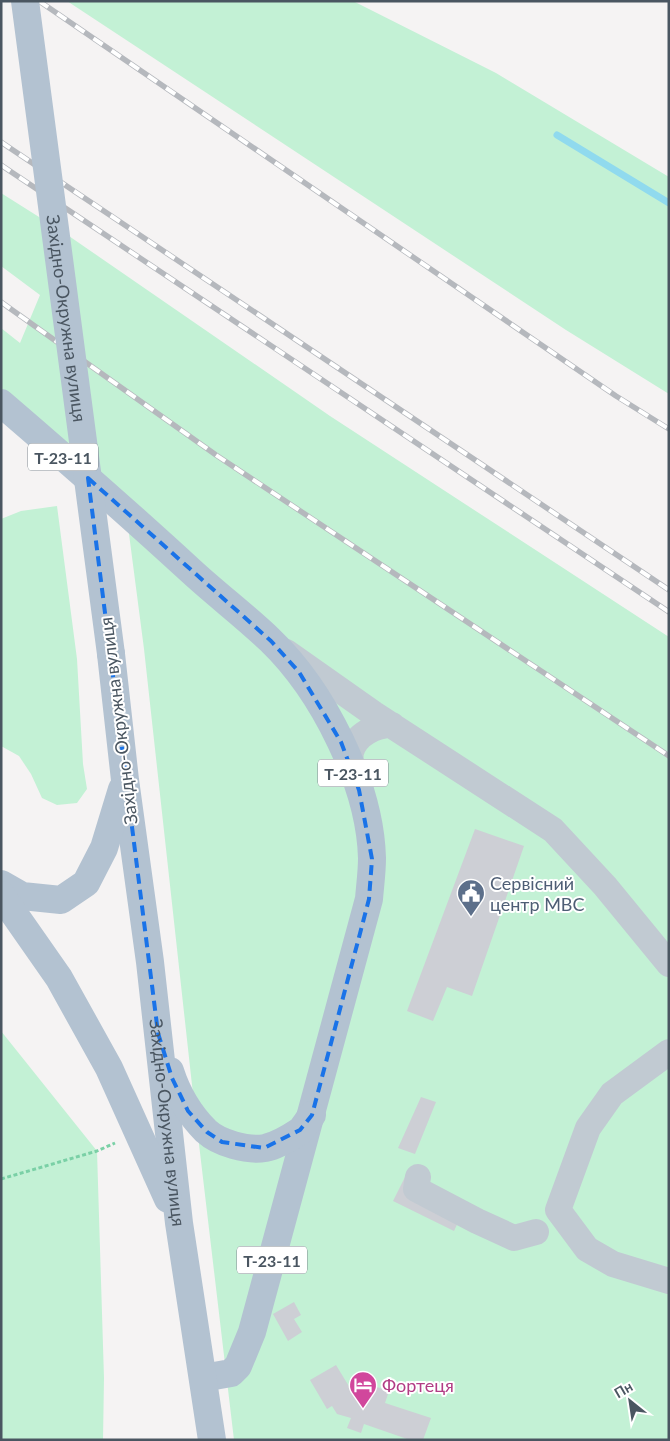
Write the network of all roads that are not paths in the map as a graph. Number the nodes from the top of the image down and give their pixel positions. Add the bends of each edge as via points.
1 (24, 1) edge
2 (1, 404) edge
3 (271, 641) junction
4 (392, 725) junction
5 (351, 768) junction
6 (125, 780) junction
7 (1, 884) edge
8 (1, 895) edge
9 (669, 964) edge
10 (158, 1033) junction
11 (669, 1052) edge
12 (312, 1115) junction
13 (418, 1177) dead end
14 (179, 1223) junction
15 (536, 1232) dead end
16 (669, 1281) edge
17 (202, 1378) junction
18 (212, 1440) edge

1 - 6 main road, Західно-Окружна вулиця, bridge
2 - 3 main road, Т-23-11
3 - 4 lane
3 - 5 main road, Т-23-11 via 318,699
4 - 5 lane via 376,727 358,739 352,751
4 - 9 lane via 553,830 605,886
5 - 12 main road, Т-23-11 via 368,824 372,858 369,899
6 - 7 main road via 104,848 86,883 61,900 22,896
6 - 10 main road, Західно-Окружна вулиця
8 - 14 main road via 59,978 110,1068
10 - 12 main road via 172,1078 188,1110 207,1132 222,1142 264,1148 300,1130
10 - 14 main road, Західно-Окружна вулиця
11 - 16 lane via 612,1094 592,1121 558,1210 587,1249 613,1264
12 - 17 main road, Т-23-11 via 252,1332 238,1366 231,1373
13 - 15 lane via 416,1189 514,1238
14 - 17 main road, Західно-Окружна вулиця
17 - 18 main road, Західно-Окружна вулиця

